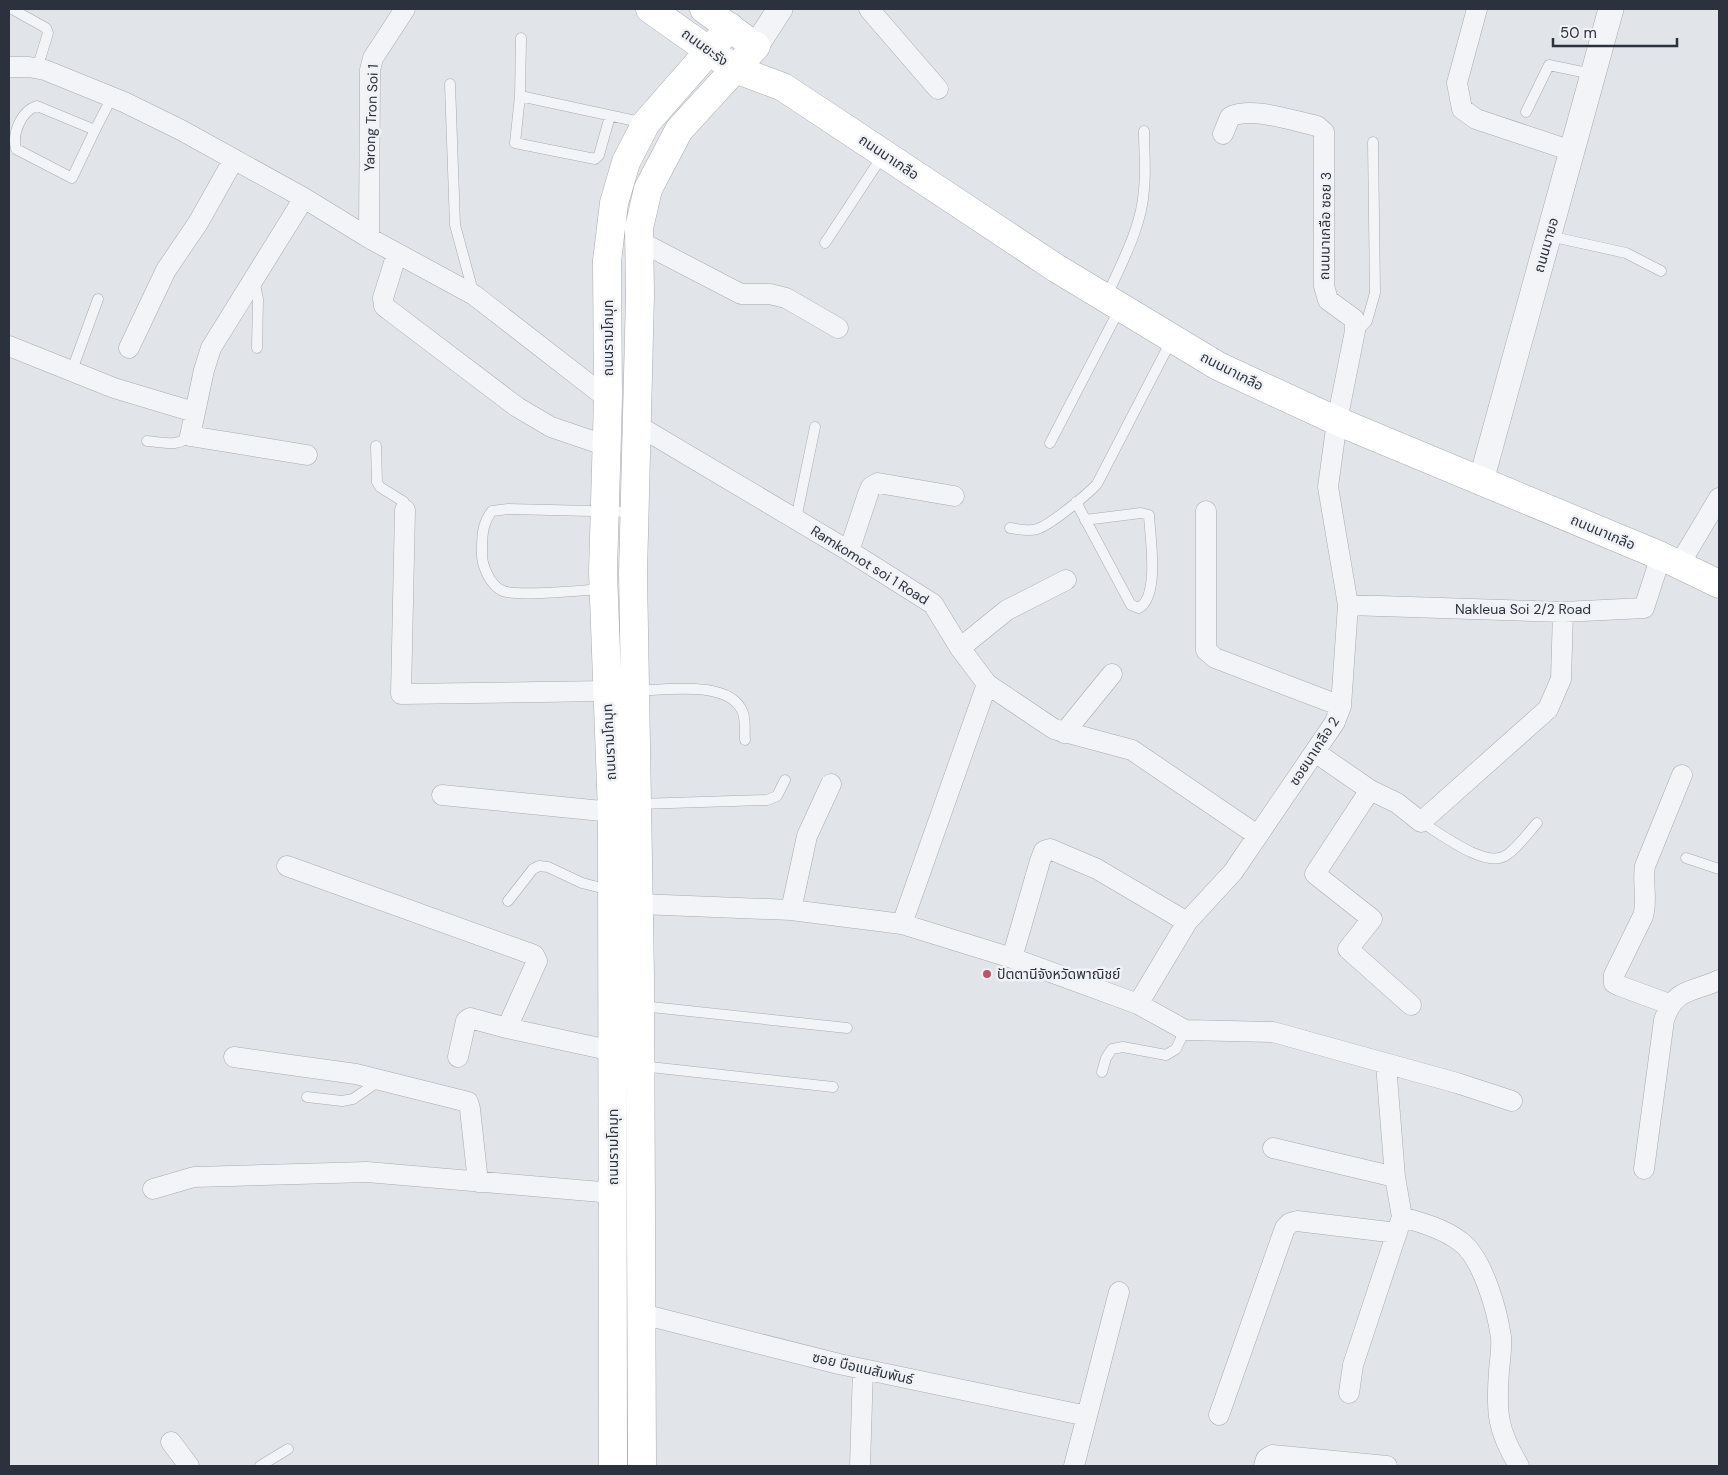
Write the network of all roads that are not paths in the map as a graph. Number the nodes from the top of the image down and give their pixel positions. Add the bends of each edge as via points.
1 (12, 9) edge
2 (405, 9) edge
3 (650, 9) edge
4 (704, 9) edge
5 (780, 9) edge
6 (869, 9) edge
7 (1478, 9) edge
8 (1610, 9) edge
9 (730, 27) junction
10 (520, 38) dead end
11 (756, 46) junction
12 (710, 50) junction
13 (9, 67) edge
14 (38, 68) junction
15 (735, 69) junction
16 (1593, 74) junction
17 (450, 84) dead end
18 (783, 87) junction
19 (938, 89) dead end
20 (520, 96) junction
21 (112, 97) junction
22 (1526, 112) dead end
23 (610, 116) junction
24 (646, 123) junction
25 (95, 130) junction
26 (1144, 131) dead end
27 (1223, 134) dead end
28 (1373, 142) dead end
29 (1572, 151) junction
30 (884, 154) junction
31 (234, 160) junction
32 (304, 198) junction
33 (1549, 236) junction
34 (369, 238) junction
35 (639, 241) junction
36 (825, 243) dead end
37 (397, 253) junction
38 (1661, 271) dead end
39 (254, 279) junction
40 (474, 296) junction
41 (98, 299) dead end
42 (1113, 303) junction
43 (838, 328) dead end
44 (1354, 336) junction
45 (1172, 338) junction
46 (9, 346) edge
47 (129, 348) dead end
48 (257, 348) dead end
49 (72, 370) junction
50 (608, 399) junction
51 (194, 412) junction
52 (1338, 422) junction
53 (636, 425) junction
54 (815, 427) dead end
55 (190, 435) junction
56 (147, 441) dead end
57 (1050, 443) dead end
58 (376, 446) dead end
59 (607, 446) junction
60 (308, 455) dead end
61 (1481, 481) junction
62 (954, 496) dead end
63 (1719, 498) edge
64 (1076, 502) junction
65 (405, 510) joint
66 (1206, 511) dead end
67 (605, 512) junction
68 (634, 512) junction
69 (796, 519) junction
70 (1085, 520) junction
71 (1010, 528) dead end
72 (848, 551) junction
73 (1670, 561) junction
74 (1066, 580) dead end
75 (1719, 584) edge
76 (618, 588) junction
77 (1348, 605) junction
78 (1563, 612) junction
79 (960, 648) junction
80 (1112, 674) dead end
81 (987, 684) junction
82 (606, 691) junction
83 (635, 691) junction
84 (1341, 706) junction
85 (1064, 733) junction
86 (745, 740) dead end
87 (1315, 752) junction
88 (1682, 775) dead end
89 (785, 780) dead end
90 (831, 784) dead end
91 (1370, 790) junction
92 (442, 795) dead end
93 (625, 808) junction
94 (1421, 822) junction
95 (1537, 823) dead end
96 (1257, 835) junction
97 (1686, 858) dead end
98 (287, 866) dead end
99 (1719, 869) edge
100 (611, 890) junction
101 (508, 900) dead end
102 (639, 904) junction
103 (791, 910) junction
104 (1187, 922) junction
105 (902, 924) junction
106 (1012, 958) junction
107 (1719, 980) edge
108 (1138, 1004) junction
109 (1670, 1004) junction
110 (1411, 1005) dead end
111 (640, 1006) junction
112 (507, 1028) junction
113 (847, 1028) dead end
114 (1185, 1030) junction
115 (613, 1051) junction
116 (234, 1057) dead end
117 (458, 1057) dead end
118 (1386, 1064) junction
119 (640, 1066) junction
120 (1102, 1072) dead end
121 (380, 1080) junction
122 (833, 1088) dead end
123 (307, 1097) dead end
124 (1512, 1101) dead end
125 (1273, 1148) dead end
126 (1644, 1169) dead end
127 (1395, 1177) junction
128 (478, 1182) junction
129 (153, 1190) dead end
130 (613, 1193) junction
131 (1399, 1225) junction
132 (1119, 1292) dead end
133 (642, 1314) junction
134 (863, 1369) junction
135 (1348, 1393) dead end
136 (1219, 1415) dead end
137 (1087, 1416) junction
138 (171, 1442) dead end
139 (288, 1449) dead end
140 (189, 1466) edge
141 (260, 1466) edge
142 (613, 1466) edge
143 (642, 1466) edge
144 (860, 1466) edge
145 (1074, 1466) edge
146 (1264, 1466) edge
147 (1387, 1466) edge
148 (1518, 1466) edge

1 - 14 lane via 46,28 48,33
2 - 34 street, Yarong Tron Soi 1 via 373,58 370,70
3 - 12 main road, ถนนยะรัง
4 - 9 main road
5 - 11 street
6 - 19 street
7 - 29 street via 1457,83 1462,108 1476,119
8 - 16 street, ถนนมายอ
9 - 11 main road
9 - 12 main road, ถนนรามโกมุท
10 - 20 lane
11 - 15 main road, ถนนรามโกมุท
11 - 18 main road, ถนนนาเกลือ
12 - 15 main road, ถนนยะรัง
12 - 24 main road, ถนนรามโกมุท
13 - 14 street
14 - 21 street
15 - 18 main road, ถนนนาเกลือ
15 - 35 main road, ถนนรามโกมุท via 679,130 648,189
16 - 22 lane via 1549,64
16 - 29 street, ถนนมายอ
17 - 40 lane via 455,225
18 - 30 main road, ถนนนาเกลือ
20 - 23 lane
20 - 23 lane via 515,143 595,159
21 - 25 lane
21 - 31 street
23 - 24 lane
24 - 50 main road, ถนนรามโกมุท via 626,162 614,203 607,261
25 - 25 lane via 37,106 28,109 19,123 14,142 16,149 72,178
26 - 42 lane via 1144,190 1140,214
27 - 44 street, ถนนนาเกลือ ซอย 3 via 1230,116 1251,112 1317,126 1324,132 1324,286 1328,300 1354,319
28 - 44 lane via 1375,293 1367,321
29 - 33 street, ถนนมายอ
30 - 36 lane
30 - 42 main road, ถนนนาเกลือ
31 - 32 street
31 - 47 street via 198,223 166,270
32 - 34 street
32 - 39 street
33 - 38 lane via 1626,253
33 - 61 street, ถนนมายอ
34 - 37 street
35 - 43 street via 741,294 770,294 786,298
35 - 53 main road, ถนนรามโกมุท
37 - 40 street
37 - 59 street via 383,298 384,306 517,407 551,427
39 - 48 lane via 258,299
39 - 51 street via 211,348
40 - 50 street
41 - 49 lane
42 - 45 main road, ถนนนาเกลือ
42 - 57 lane
44 - 52 street, ถนนนาเกลือ ซอย 3
45 - 52 main road, ถนนนาเกลือ via 1218,366
45 - 64 lane via 1097,484
46 - 49 street
49 - 51 street via 114,388
50 - 59 main road, ถนนรามโกมุท
51 - 55 street
52 - 61 main road, ถนนนาเกลือ
52 - 77 street, ซอยนาเกลือ 2 via 1328,488
53 - 68 main road, ถนนรามโกมุท
53 - 69 street, Ramkomot soi 1 Road
54 - 69 lane
55 - 56 lane via 178,444
55 - 60 street
58 - 65 lane via 377,482 380,488 404,502
59 - 67 main road, ถนนรามโกมุท
61 - 73 main road, ถนนนาเกลือ
62 - 72 street via 878,483 871,487
63 - 73 street
64 - 70 lane
64 - 71 lane via 1038,529
65 - 82 street via 401,694
66 - 84 street via 1206,650 1215,658
67 - 68 lane
67 - 76 main road, ถนนรามโกมุท
67 - 76 lane via 508,509 492,512 485,520 482,556 488,578 501,591
68 - 76 main road, ถนนรามโกมุท
69 - 72 street, Ramkomot soi 1 Road
70 - 70 lane via 1131,606 1139,608 1145,604 1152,588 1149,515 1141,513
72 - 79 street, Ramkomot soi 1 Road via 932,604
73 - 75 main road, ถนนนาเกลือ
73 - 78 street, Nakleua Soi 2/2 Road via 1644,608
74 - 79 street via 1007,610
76 - 82 main road, ถนนรามโกมุท
76 - 83 main road, ถนนรามโกมุท
77 - 78 street, Nakleua Soi 2/2 Road
77 - 84 street, ซอยนาเกลือ 2
78 - 94 street via 1561,678 1548,709
79 - 81 street, Ramkomot soi 1 Road
80 - 85 street
81 - 85 street, Ramkomot soi 1 Road
81 - 105 street
82 - 93 main road, ถนนรามโกมุท
83 - 86 lane via 685,688 723,694 736,701 744,714
83 - 93 main road, ถนนรามโกมุท
84 - 87 street, ซอยนาเกลือ 2 via 1336,722
85 - 96 street, Ramkomot soi 1 Road via 1132,750
87 - 91 street
87 - 96 street, ซอยนาเกลือ 2
88 - 109 street via 1645,866 1646,907 1643,916 1614,974 1614,983
89 - 93 lane via 777,796 767,800
90 - 103 street via 807,836
91 - 94 street via 1397,803
91 - 110 street via 1315,874 1372,919 1348,949
92 - 93 street
93 - 100 main road, ถนนรามโกมุท
93 - 102 main road, ถนนรามโกมุท
94 - 95 lane via 1481,858 1494,859 1505,856
96 - 104 street, ซอยนาเกลือ 2 via 1233,872
97 - 99 lane
98 - 112 street via 534,955 537,961
100 - 101 lane via 582,883 548,866 539,866
100 - 115 main road, ถนนรามโกมุท
102 - 103 street
102 - 111 main road, ถนนรามโกมุท
103 - 105 street
104 - 106 street via 1097,869 1050,849 1044,851 1040,861
104 - 108 street, ซอยนาเกลือ 2
105 - 106 street
106 - 108 street
107 - 109 street via 1686,991
108 - 114 street
109 - 126 street via 1664,1020
111 - 113 lane
111 - 119 main road, ถนนรามโกมุท
112 - 115 street
112 - 117 street via 470,1018 466,1021
114 - 118 street via 1273,1032
114 - 120 lane via 1176,1049 1166,1055 1124,1047 1112,1048
115 - 130 main road, ถนนรามโกมุท
116 - 121 street
118 - 124 street
118 - 127 street
119 - 122 lane
119 - 133 main road, ถนนรามโกมุท
121 - 123 lane via 353,1099
121 - 128 street via 468,1102
125 - 127 street
127 - 131 street
128 - 129 street via 367,1172 194,1177
128 - 130 street
130 - 142 main road, ถนนรามโกมุท
131 - 135 street via 1353,1365
131 - 136 street via 1297,1221 1285,1228
131 - 148 street via 1433,1226 1462,1243 1477,1261 1487,1284 1501,1338 1496,1411 1507,1448
132 - 137 street
133 - 134 street, ซอย บือแนสัมพันธ์
133 - 143 main road, ถนนรามโกมุท
134 - 137 street, ซอย บือแนสัมพันธ์
134 - 144 street
137 - 145 street
138 - 140 street
139 - 141 lane
146 - 147 street via 1266,1458 1272,1455

